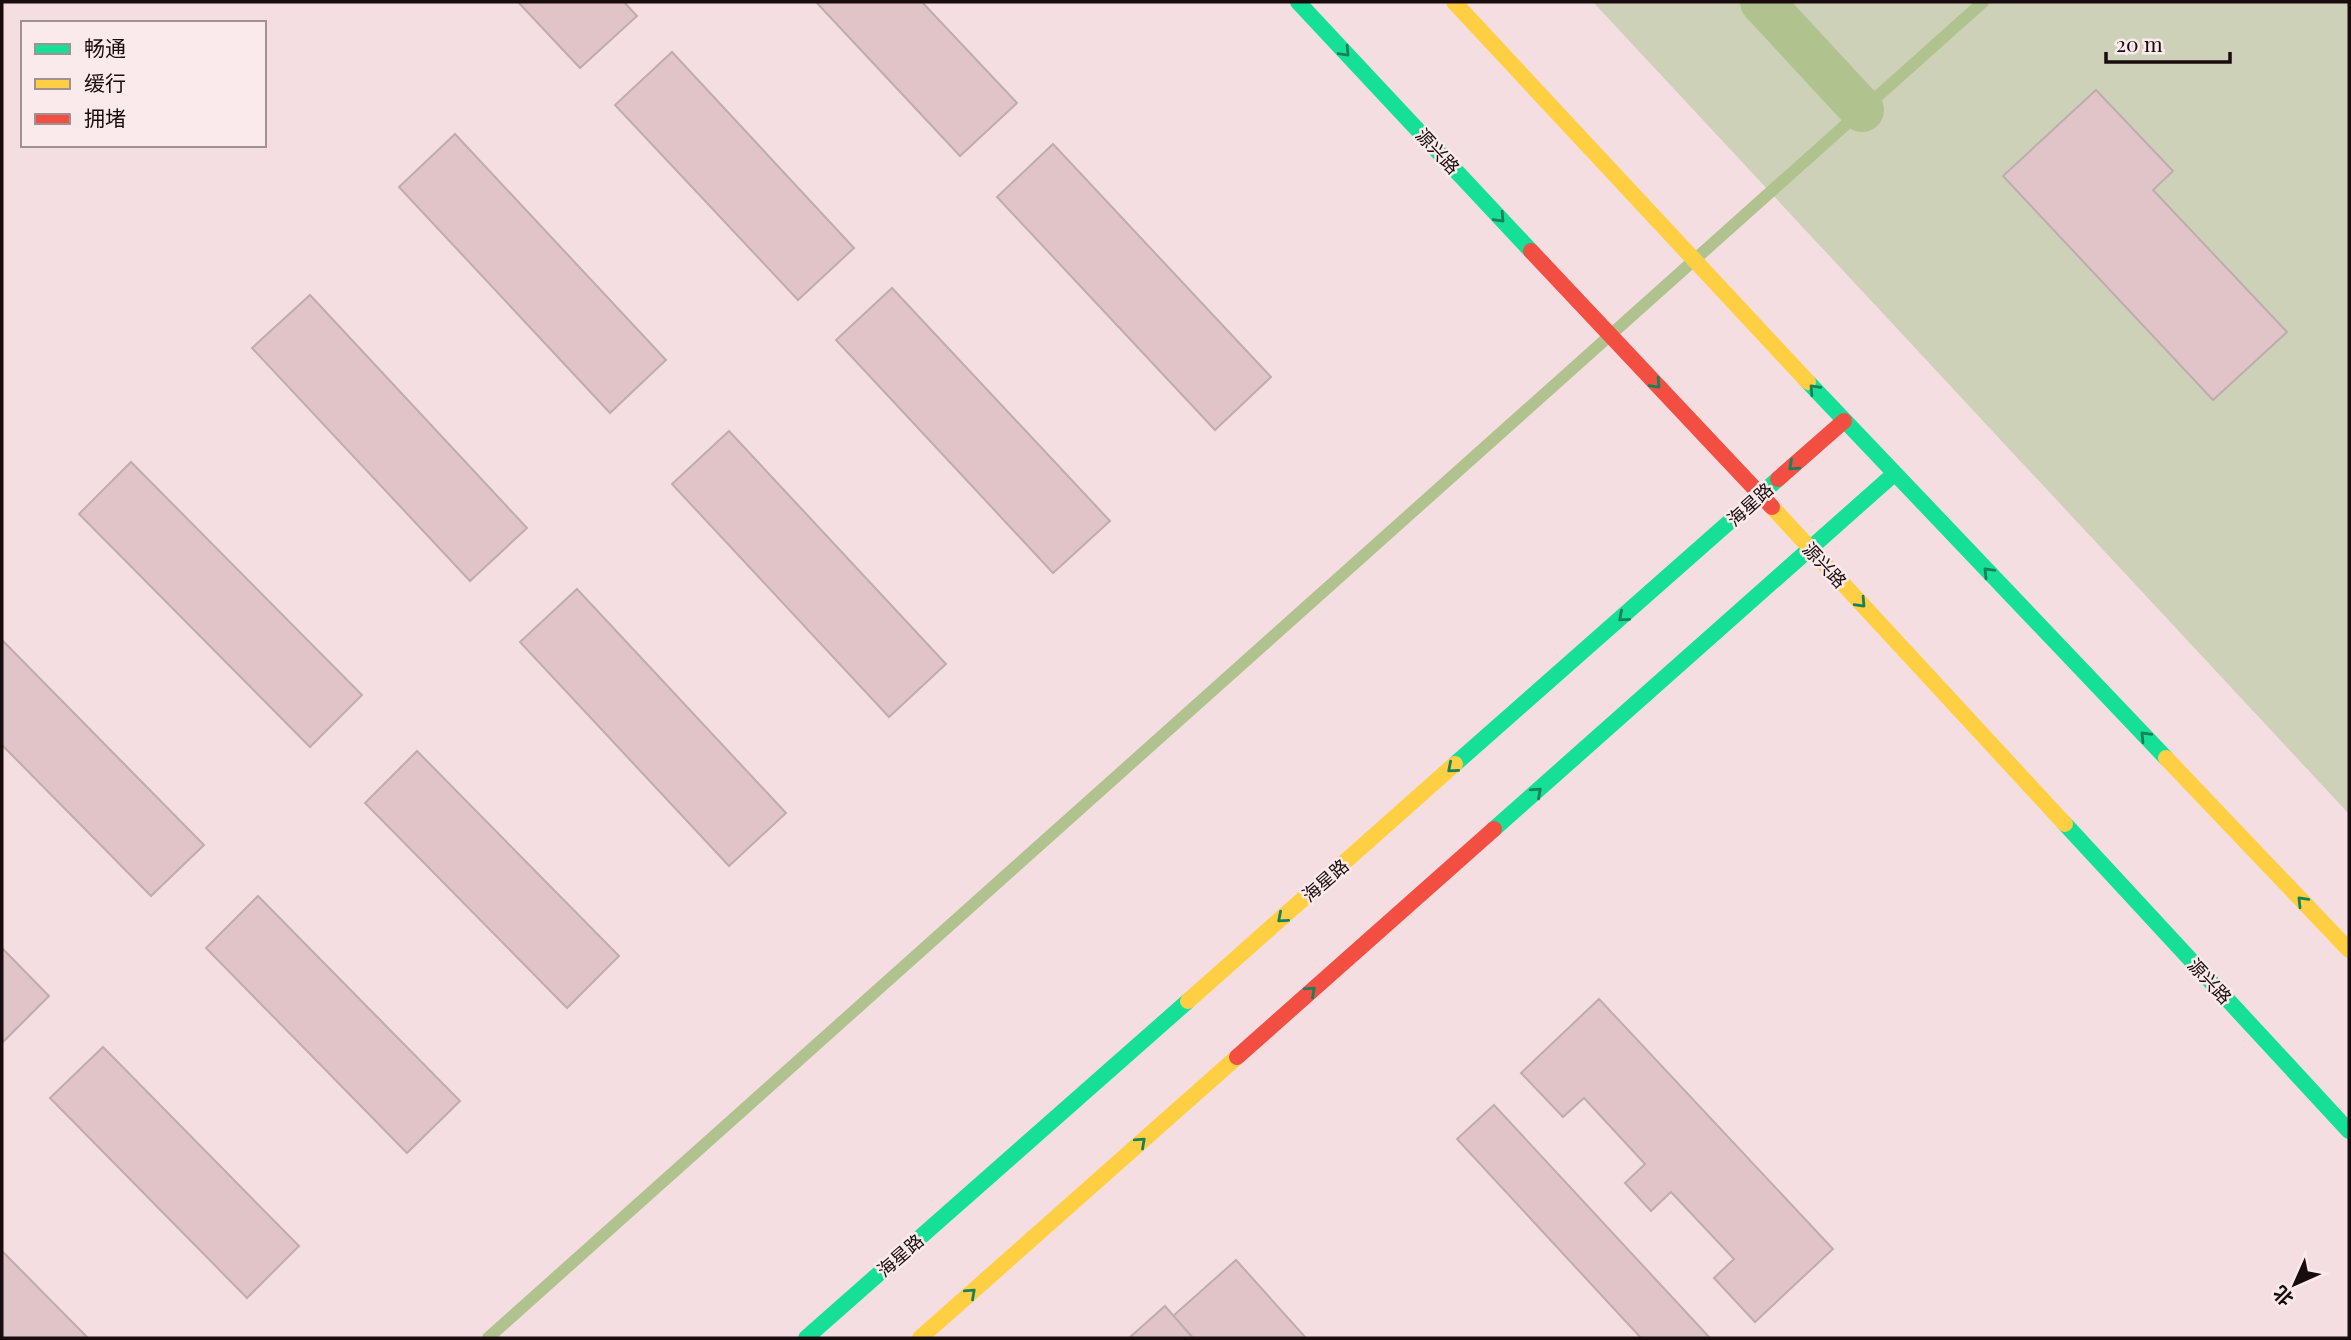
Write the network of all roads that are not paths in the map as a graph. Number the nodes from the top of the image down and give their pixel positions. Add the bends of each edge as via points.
1 (1298, 2) edge
2 (1454, 2) edge
3 (1844, 421) junction
4 (1894, 474) junction
5 (1760, 496) junction
6 (1811, 549) junction
7 (2349, 950) edge
8 (2349, 1131) edge
9 (806, 1338) edge
10 (920, 1338) edge

1 -> 5 main road, 源兴路
3 -> 2 main road
3 - 4 main road
3 -> 5 main road, 海星路
4 - 6 main road
7 -> 4 main road
5 - 6 main road, 源兴路
5 -> 9 main road, 海星路
6 -> 8 main road, 源兴路
10 -> 6 main road

